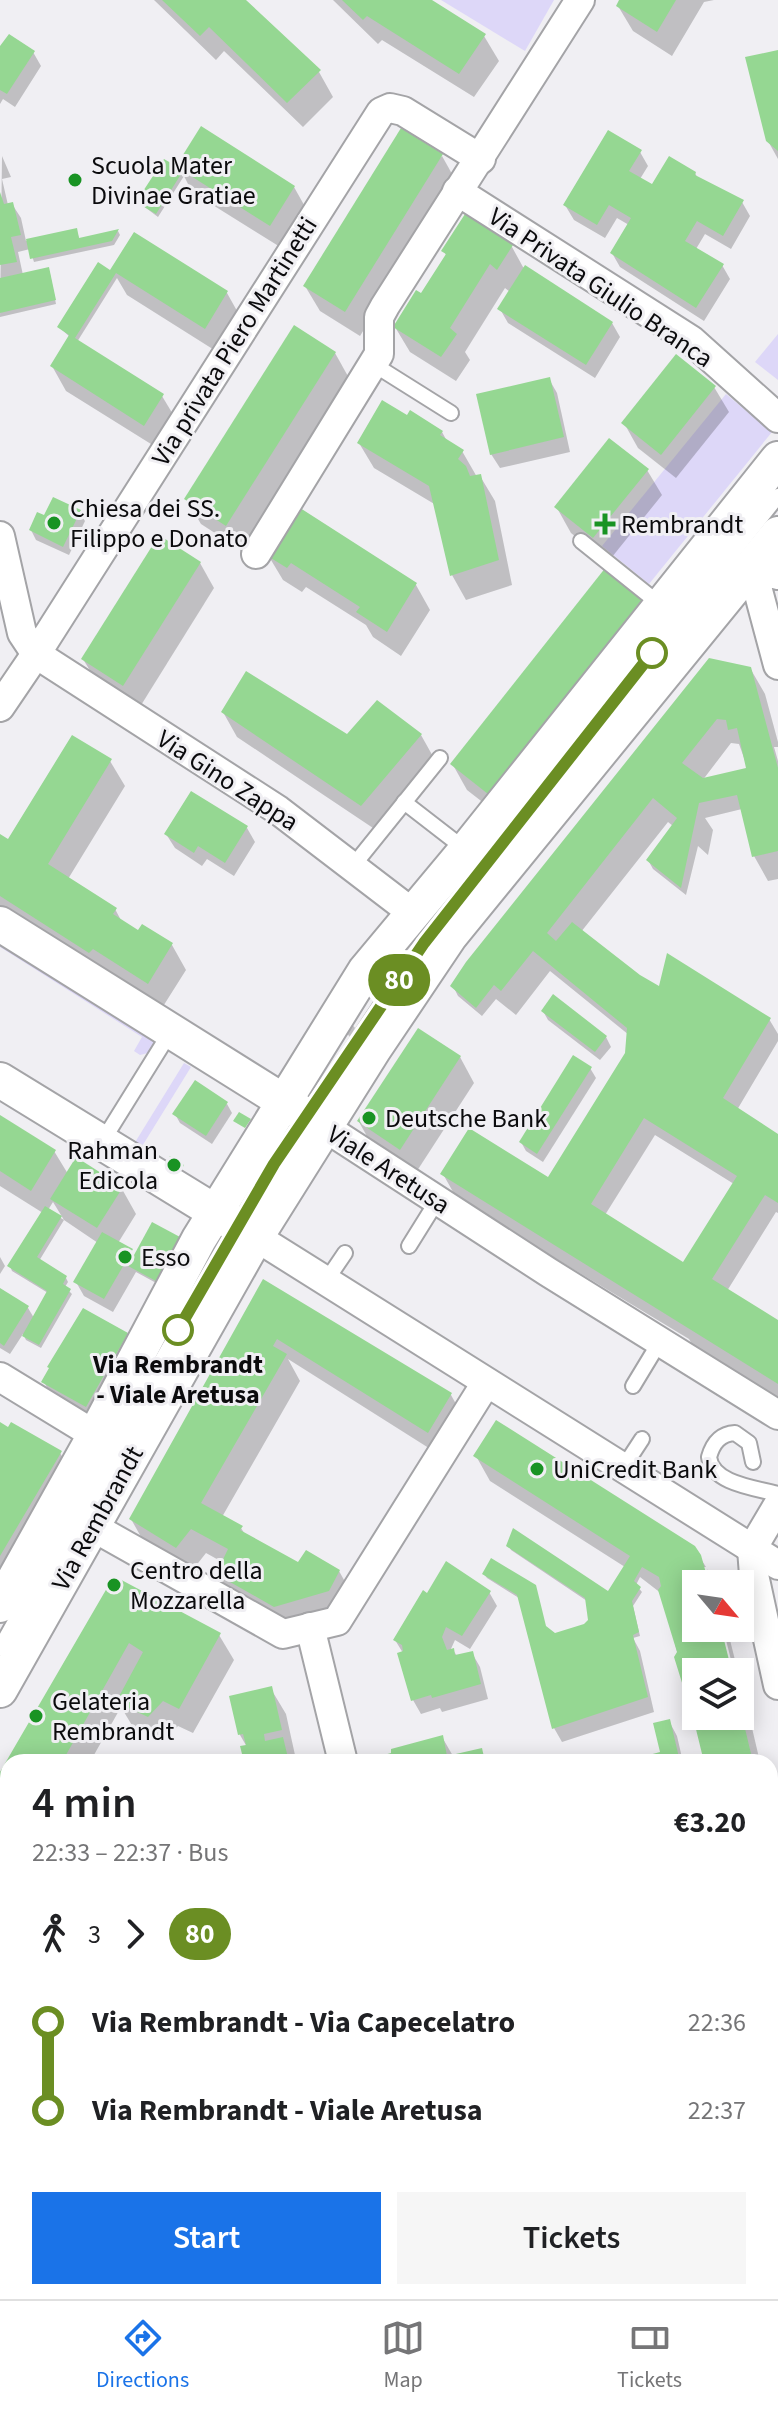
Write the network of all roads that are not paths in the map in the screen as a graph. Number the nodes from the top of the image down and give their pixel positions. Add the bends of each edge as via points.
1 (580, 0) edge
2 (481, 159) junction
3 (457, 191) junction
4 (373, 364) junction
5 (451, 413) dead end
6 (778, 418) edge
7 (777, 472) edge
8 (778, 534) edge
9 (0, 536) edge
10 (581, 541) dead end
11 (256, 554) dead end
12 (744, 560) edge
13 (662, 606) junction
14 (36, 654) junction
15 (778, 665) edge
16 (0, 707) edge
17 (440, 758) dead end
18 (404, 802) junction
19 (466, 850) junction
20 (353, 866) junction
21 (414, 914) junction
22 (0, 924) edge
23 (172, 1030) junction
24 (0, 1080) edge
25 (307, 1115) junction
26 (101, 1142) junction
27 (437, 1201) junction
28 (236, 1225) junction
29 (409, 1246) dead end
30 (345, 1253) dead end
31 (326, 1281) junction
32 (659, 1343) junction
33 (0, 1377) edge
34 (486, 1383) junction
35 (633, 1386) dead end
36 (778, 1415) edge
37 (95, 1435) junction
38 (642, 1439) dead end
39 (753, 1462) dead end
40 (623, 1468) junction
41 (778, 1494) edge
42 (778, 1505) edge
43 (93, 1527) junction
44 (752, 1549) junction
45 (778, 1565) edge
46 (0, 1605) edge
47 (310, 1627) junction
48 (0, 1648) edge
49 (778, 1685) edge
50 (0, 1690) edge
51 (341, 1754) edge

1 - 2 street
2 - 3 street
2 - 14 street, Via privata Piero Martinetti via 403,111 381,112
3 - 4 street via 379,317 379,354
3 - 6 street, Via Privata Giulio Branca via 691,340
4 - 5 lane
4 - 11 street
7 - 12 street, Via Rembrandt
8 - 12 street, Via Rembrandt
9 - 14 street via 22,633
10 - 13 lane
12 - 13 street, Via Rembrandt
12 - 15 street
12 - 25 street, Via Rembrandt via 450,936 374,1049
13 - 19 street, Via Rembrandt
14 - 16 street, Via privata Piero Martinetti
14 - 20 street, Via Gino Zappa via 278,810
17 - 18 lane
18 - 19 lane
18 - 20 lane
19 - 21 street, Via Rembrandt
20 - 21 street, Via Gino Zappa
21 - 25 street, Via Rembrandt via 365,971
22 - 23 street, Viale Aretusa
23 - 25 street, Viale Aretusa
23 - 26 lane
24 - 26 street
25 - 27 street, Viale Aretusa
25 - 28 street, Via Rembrandt
25 - 28 street, Via Rembrandt
26 - 28 street
27 - 29 lane
27 - 32 street, Viale Aretusa
28 - 31 street
28 - 37 street, Via Rembrandt
28 - 43 street, Via Rembrandt
28 - 48 lane, Via Rembrandt
30 - 31 lane
31 - 34 street
32 - 35 lane
32 - 36 street, Viale Aretusa
33 - 37 street
34 - 40 street
34 - 47 street via 337,1621
37 - 46 street, Via Rembrandt
38 - 40 lane
39 - 41 lane via 749,1443 735,1433 720,1438 709,1457 721,1476
40 - 44 street
42 - 44 street
43 - 47 street via 283,1634
43 - 50 street, Via Rembrandt
44 - 45 street
44 - 49 street
47 - 51 street

